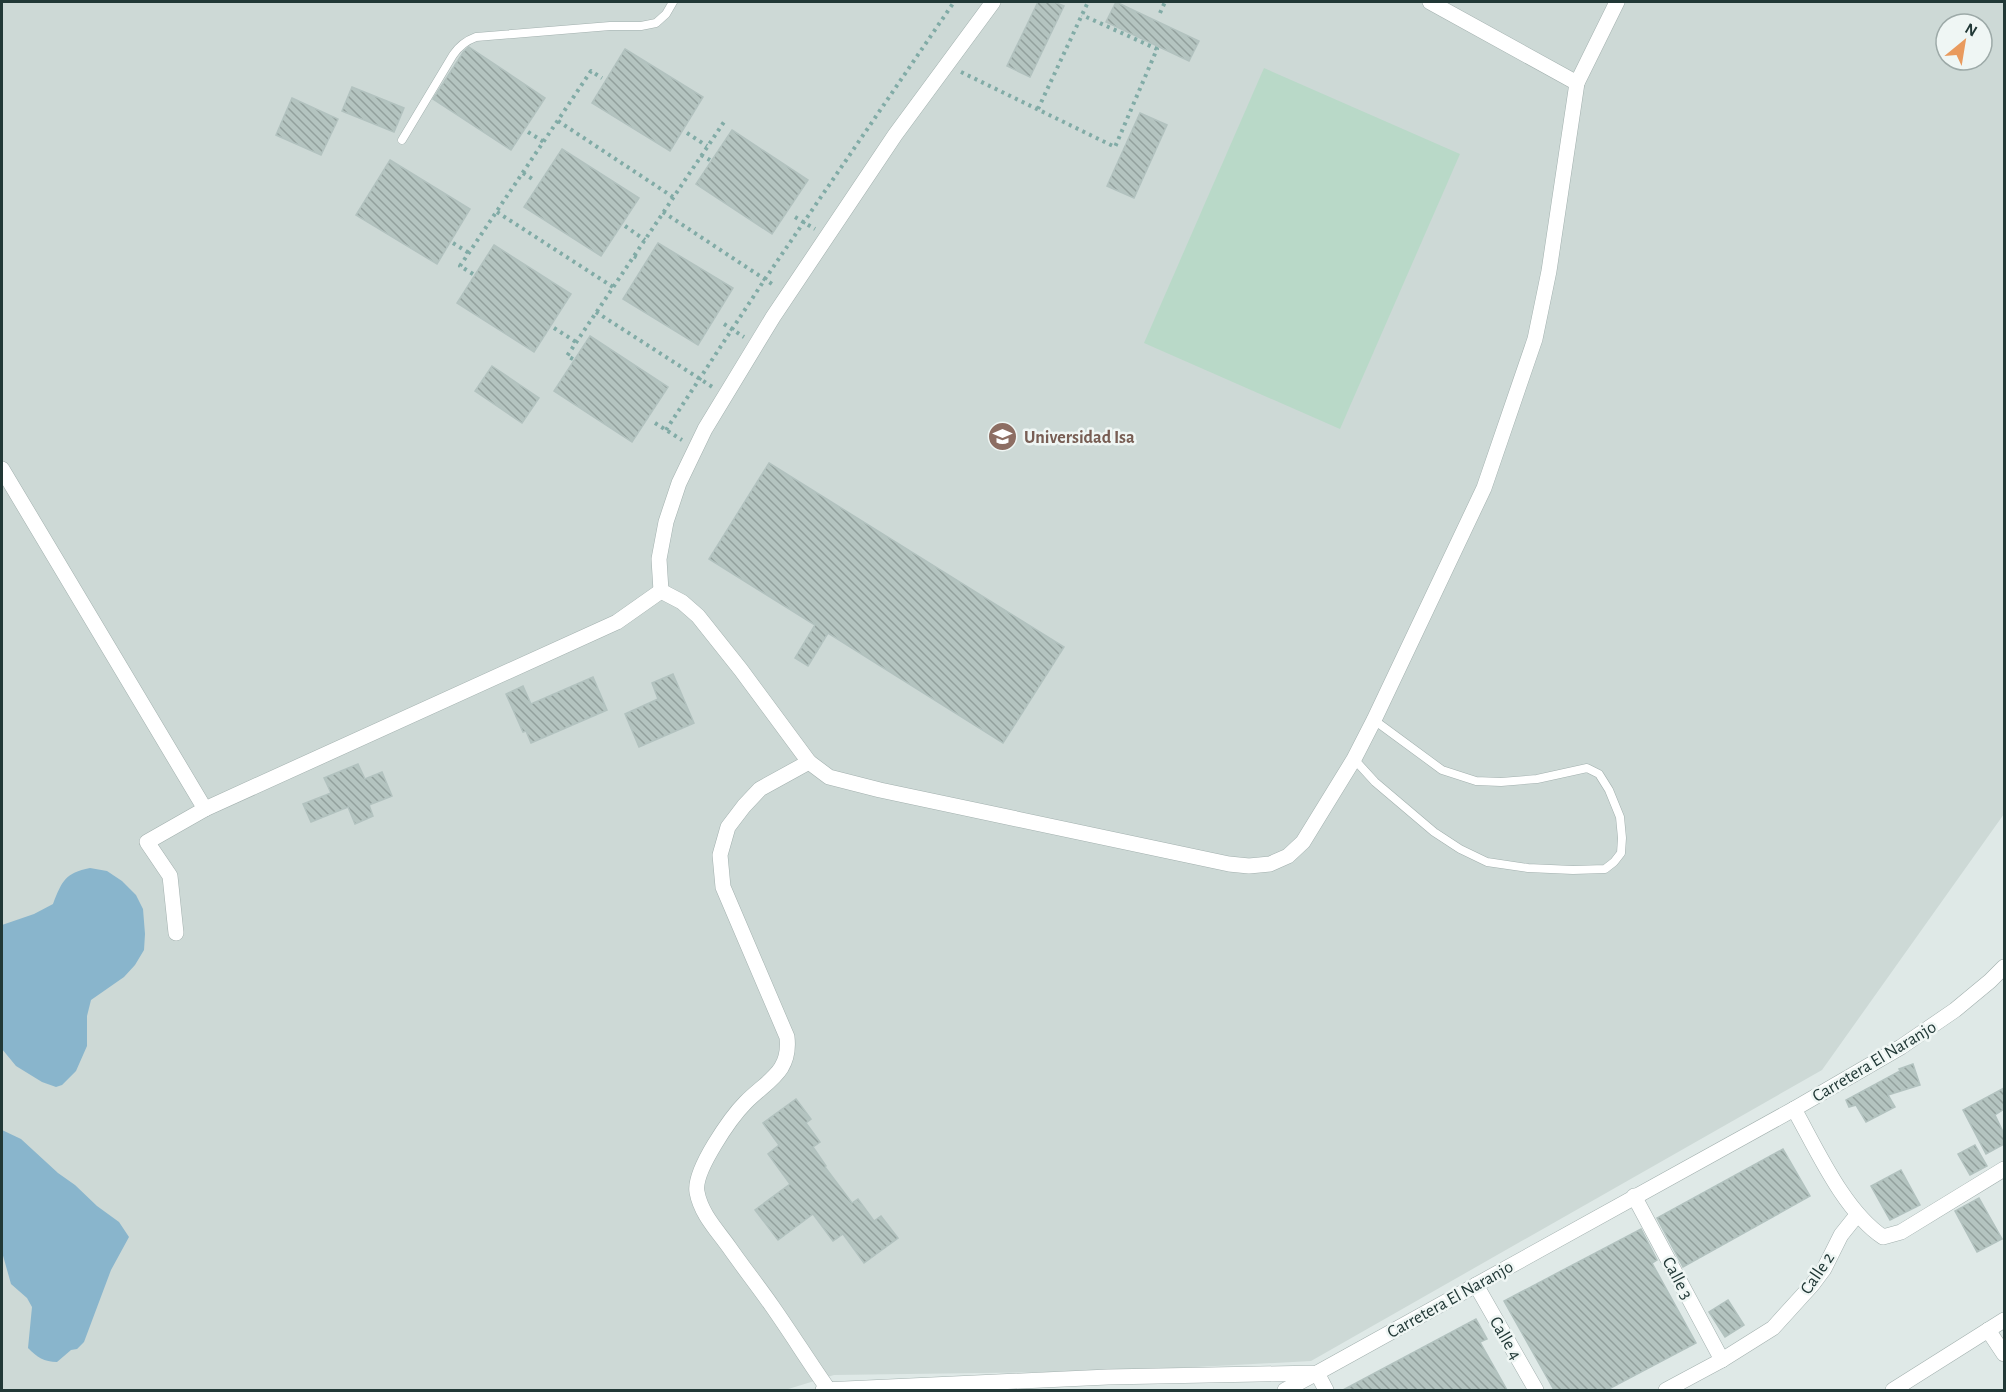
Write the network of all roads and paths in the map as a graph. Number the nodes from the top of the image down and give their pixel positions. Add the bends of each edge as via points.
1 (673, 2) edge
2 (954, 2) edge
3 (993, 2) edge
4 (1088, 2) edge
5 (1165, 2) edge
6 (1430, 2) edge
7 (1617, 2) edge
8 (1160, 13) dead end
9 (1082, 15) junction
10 (946, 65) junction
11 (602, 78) dead end
12 (1577, 83) junction
13 (1038, 110) junction
14 (726, 119) dead end
15 (558, 121) junction
16 (528, 132) dead end
17 (687, 133) dead end
18 (402, 140) dead end
19 (544, 142) junction
20 (707, 146) junction
21 (701, 154) junction
22 (710, 160) dead end
23 (523, 173) junction
24 (534, 180) dead end
25 (673, 197) junction
26 (497, 212) junction
27 (663, 212) junction
28 (625, 226) dead end
29 (645, 240) junction
30 (453, 243) dead end
31 (469, 253) junction
32 (634, 256) junction
33 (640, 259) dead end
34 (473, 273) dead end
35 (765, 279) junction
36 (613, 287) junction
37 (788, 295) junction
38 (596, 312) junction
39 (554, 328) dead end
40 (576, 342) junction
41 (573, 359) dead end
42 (700, 379) junction
43 (725, 396) junction
44 (655, 423) dead end
45 (666, 430) junction
46 (695, 449) junction
47 (2, 469) edge
48 (661, 591) junction
49 (1374, 720) junction
50 (1354, 759) junction
51 (809, 762) junction
52 (205, 809) junction
53 (176, 933) dead end
54 (2004, 967) edge
55 (1794, 1109) junction
56 (2004, 1169) edge
57 (1634, 1196) junction
58 (1857, 1215) junction
59 (1476, 1285) junction
60 (2004, 1320) edge
61 (1988, 1330) junction
62 (2004, 1354) edge
63 (1722, 1360) junction
64 (1317, 1374) junction
65 (1112, 1384) edge
66 (1898, 1389) edge
67 (825, 1390) edge
68 (1285, 1390) edge
69 (1326, 1390) edge
70 (1536, 1390) edge
71 (1666, 1390) edge

1 - 18 lane via 656,23 641,26 466,41 453,55
2 - 35 path
3 - 10 street
4 - 9 path
5 - 8 path
6 - 12 street
7 - 12 street
9 - 13 path
9 - 13 path via 1157,49 1114,147
10 - 13 path
10 - 37 street
11 - 15 path via 591,71
12 - 49 street via 1535,339 1484,488
14 - 20 path
15 - 19 path
15 - 25 path
16 - 19 path
17 - 20 path
19 - 23 path
20 - 21 path
21 - 22 path
21 - 25 path
23 - 24 path
23 - 26 path
25 - 27 path
26 - 31 path
26 - 36 path
27 - 29 path
27 - 35 path
28 - 29 path
29 - 32 path
30 - 31 path
31 - 34 path via 460,266
32 - 33 path
32 - 36 path
35 - 37 path
35 - 42 path
36 - 38 path
37 - 43 street
38 - 40 path
38 - 42 path
39 - 40 path
40 - 41 path via 567,356
42 - 43 path
42 - 45 path
43 - 46 street
44 - 45 path
45 - 46 path
46 - 48 street via 666,522 659,559
47 - 52 street
48 - 51 street via 698,616
48 - 52 street via 617,622
49 - 50 street
49 - 50 lane via 1442,770 1476,781 1537,779 1587,768 1599,774 1620,817 1621,853 1605,869 1528,868 1486,862 1434,831 1375,782
50 - 51 street via 1303,842 1288,856 1270,864 1249,866 880,790 829,777
51 - 67 street via 760,789 728,827 720,855 723,887 787,1037 788,1050 776,1075 738,1110 716,1142 697,1191 706,1216 774,1308
52 - 53 street via 147,842 170,876
54 - 55 street, Carretera El Naranjo via 1955,1010 1901,1047
55 - 57 street, Carretera El Naranjo
55 - 58 street
56 - 58 street via 1901,1232 1883,1237
57 - 59 street, Carretera El Naranjo
57 - 63 street, Calle 3
58 - 63 street, Calle 2 via 1818,1277 1786,1315 1773,1328
59 - 64 street, Carretera El Naranjo
59 - 70 street, Calle 4
60 - 61 street
61 - 62 street
61 - 66 street
63 - 71 street, Calle 2
64 - 65 street, Carretera El Naranjo
64 - 68 street
64 - 69 street
65 - 67 street, Carretera El Naranjo

